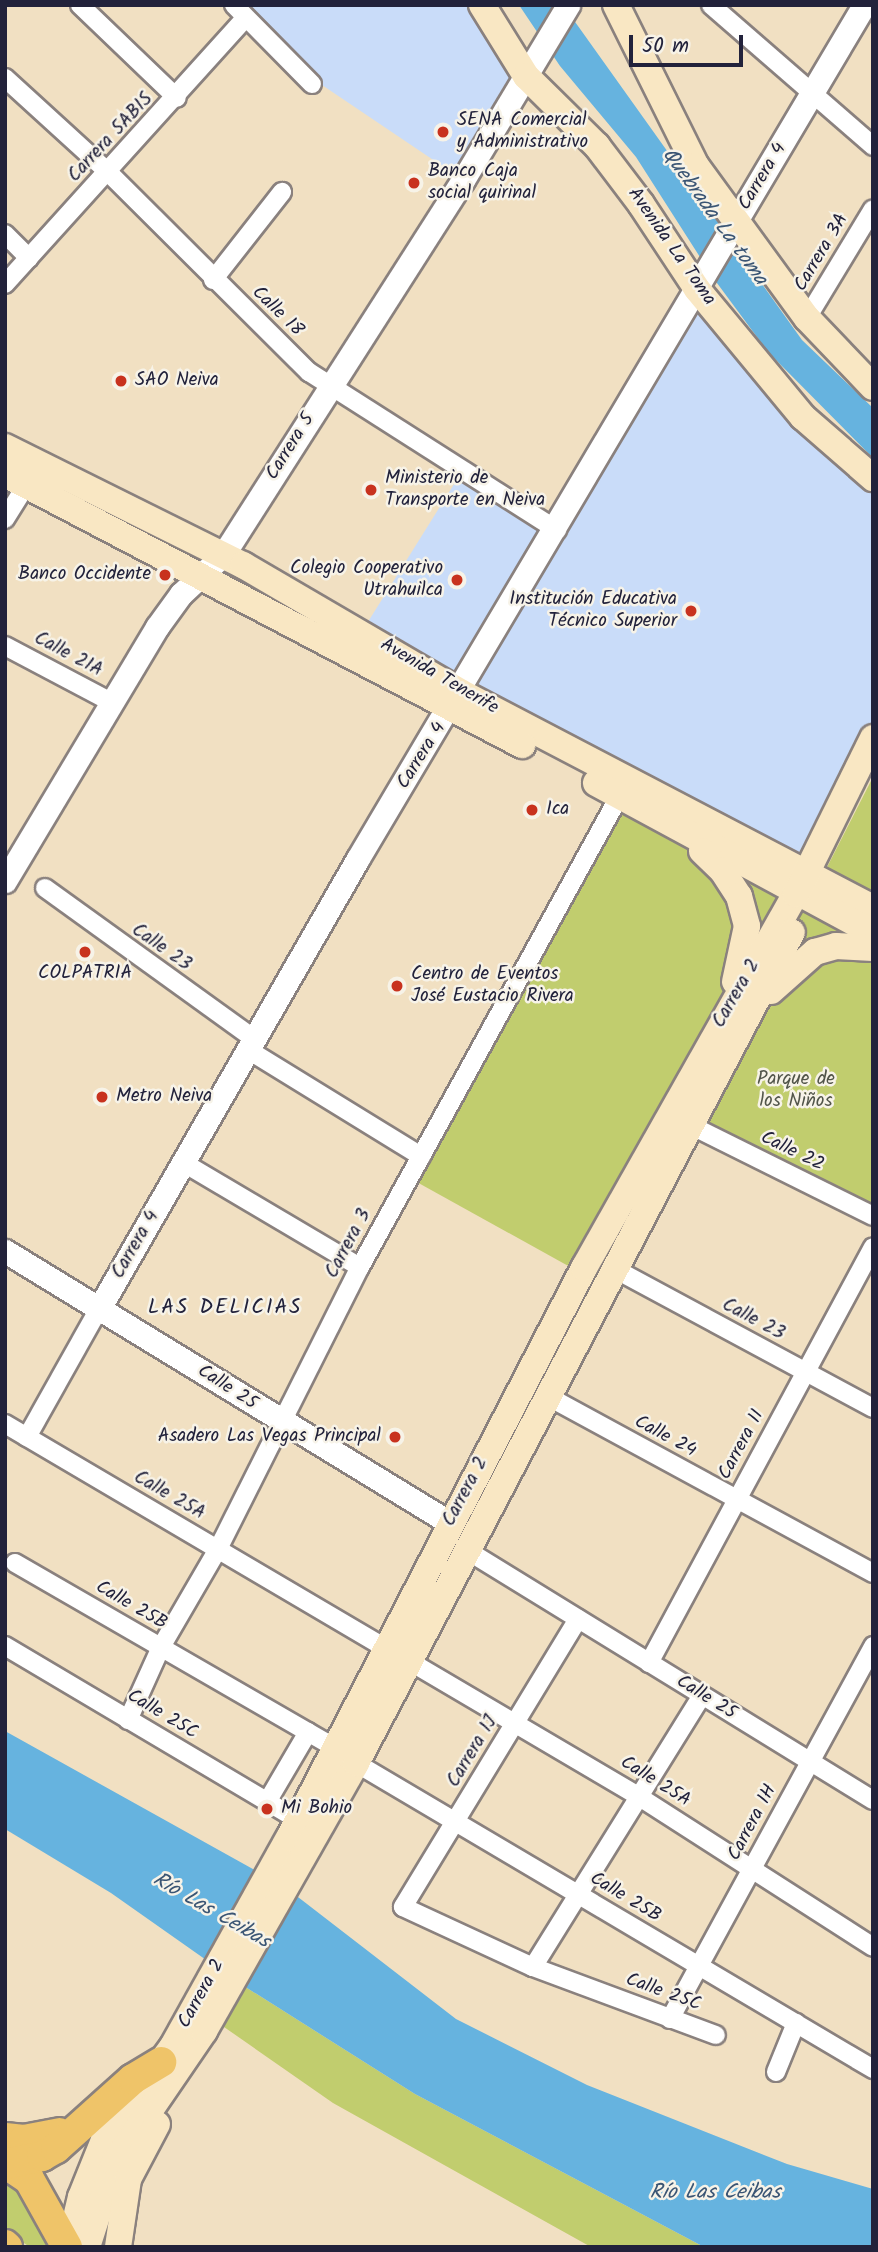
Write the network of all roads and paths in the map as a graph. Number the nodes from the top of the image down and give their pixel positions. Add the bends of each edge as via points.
1 (80, 5) edge
2 (482, 5) edge
3 (568, 5) edge
4 (616, 5) edge
5 (711, 5) edge
6 (864, 5) edge
7 (239, 11) edge
8 (531, 68) junction
9 (5, 78) edge
10 (312, 83) dead end
11 (811, 96) junction
12 (177, 99) junction
13 (873, 146) edge
14 (108, 172) junction
15 (282, 192) dead end
16 (873, 209) edge
17 (731, 230) junction
18 (5, 234) edge
19 (30, 258) junction
20 (213, 280) junction
21 (702, 280) junction
22 (5, 284) edge
23 (807, 318) junction
24 (330, 386) junction
25 (873, 387) edge
26 (5, 447) edge
27 (873, 478) edge
28 (16, 480) edge
29 (5, 519) edge
30 (557, 530) junction
31 (223, 555) junction
32 (201, 576) junction
33 (5, 646) edge
34 (456, 700) junction
35 (111, 702) junction
36 (873, 738) edge
37 (873, 779) edge
38 (620, 795) junction
39 (675, 826) junction
40 (5, 881) edge
41 (807, 887) junction
42 (45, 888) dead end
43 (873, 908) edge
44 (873, 933) edge
45 (873, 948) edge
46 (735, 1021) junction
47 (253, 1045) junction
48 (692, 1125) junction
49 (421, 1156) junction
50 (184, 1163) junction
51 (873, 1216) edge
52 (873, 1248) edge
53 (5, 1251) edge
54 (360, 1267) junction
55 (613, 1268) junction
56 (100, 1307) junction
57 (806, 1372) junction
58 (549, 1397) junction
59 (873, 1408) edge
60 (280, 1423) junction
61 (5, 1424) edge
62 (27, 1437) junction
63 (737, 1499) junction
64 (450, 1523) junction
65 (218, 1549) junction
66 (468, 1551) junction
67 (15, 1563) dead end
68 (873, 1573) edge
69 (578, 1619) junction
70 (5, 1646) edge
71 (873, 1646) edge
72 (162, 1647) junction
73 (384, 1647) junction
74 (409, 1661) junction
75 (649, 1662) junction
76 (702, 1695) junction
77 (128, 1720) junction
78 (516, 1721) junction
79 (308, 1732) junction
80 (346, 1755) junction
81 (810, 1762) junction
82 (638, 1796) junction
83 (873, 1800) edge
84 (267, 1802) junction
85 (455, 1821) junction
86 (298, 1835) junction
87 (752, 1869) junction
88 (578, 1894) junction
89 (403, 1907) joint
90 (873, 1947) edge
91 (533, 1966) junction
92 (699, 1966) junction
93 (670, 2019) junction
94 (796, 2023) junction
95 (716, 2035) dead end
96 (171, 2059) junction
97 (873, 2069) edge
98 (776, 2072) dead end
99 (6, 2157) edge
100 (99, 2172) junction
101 (68, 2247) edge
102 (88, 2247) edge
103 (118, 2247) edge

1 - 12 street
2 - 8 main road, Avenida La Toma
3 - 8 street, Carrera 5
4 - 17 main road via 673,125
5 - 11 street
6 - 11 street, Carrera 4
7 - 10 street
7 - 12 street, Carrera 5ABIS
8 - 21 main road, Avenida La Toma
8 - 24 street, Carrera 5
9 - 14 street, Calle 18
11 - 13 street
11 - 17 street, Carrera 4
12 - 14 street, Carrera 5ABIS
14 - 19 street, Carrera 5ABIS
14 - 20 street, Calle 18
15 - 20 street
16 - 23 street, Carrera 3A
17 - 21 street, Carrera 4
17 - 23 main road
18 - 19 street
19 - 22 street, Carrera 5ABIS
20 - 24 street, Calle 18 via 309,372
21 - 27 main road, Avenida La Toma via 803,417
21 - 30 street, Carrera 4
23 - 25 main road
24 - 30 street, Calle 18
24 - 31 street, Carrera 5
26 - 31 main road, Avenida Tenerife
28 - 29 street
28 - 32 main road, Avenida Tenerife
30 - 34 street, Carrera 4
31 - 32 street, Carrera 5
31 - 34 main road, Avenida Tenerife
32 - 34 main road, Avenida Tenerife
32 - 35 street, Carrera 5 via 181,594
33 - 35 street, Calle 21A
34 - 38 main road, Avenida Tenerife
34 - 41 main road, Avenida Tenerife
34 - 47 street, Carrera 4
35 - 40 street, Carrera 5
36 - 41 main road, Carrera 2
37 - 41 main road, Carrera 2
38 - 39 main road, Avenida Tenerife
38 - 49 street, Carrera 3
39 - 41 main road, Avenida Tenerife
39 - 46 main road via 722,870 739,896 747,926
41 - 43 main road, Avenida Tenerife
41 - 44 main road, Avenida Tenerife
41 - 46 main road, Carrera 2
42 - 47 street, Calle 23
45 - 46 main road via 836,946 815,952
46 - 48 main road, Carrera 2
46 - 64 main road, Carrera 2 via 584,1268
47 - 49 street, Calle 23
47 - 50 street, Carrera 4
48 - 51 street, Calle 22
48 - 55 main road, Carrera 2
49 - 54 street, Carrera 3
50 - 54 street
50 - 56 street, Carrera 4
52 - 57 street, Carrera 1I
53 - 56 street, Calle 25
54 - 60 street, Carrera 3
55 - 57 street, Calle 23
55 - 58 main road, Carrera 2
56 - 60 street, Calle 25
56 - 62 street, Carrera 4
57 - 59 street, Calle 23
57 - 63 street, Carrera 1I
58 - 63 street, Calle 24
58 - 66 main road, Carrera 2
60 - 64 street, Calle 25
60 - 65 street, Carrera 3
61 - 62 street, Calle 25A
62 - 65 street, Calle 25A
63 - 68 street, Calle 24
63 - 75 street, Carrera 1I
64 - 73 main road, Carrera 2
65 - 72 street, Carrera 3
65 - 73 street, Calle 25A
66 - 69 street, Calle 25
66 - 74 main road, Carrera 2
67 - 72 street, Calle 25B
69 - 75 street, Calle 25
69 - 78 street, Carrera 1J
70 - 77 street, Calle 25C
71 - 81 street, Carrera 1H
72 - 77 street, Carrera 3
72 - 79 street, Calle 25B
73 - 80 main road, Carrera 2
74 - 78 street, Calle 25A
74 - 80 main road, Carrera 2
75 - 76 street, Calle 25
76 - 81 street, Calle 25
76 - 82 street
77 - 84 street, Calle 25C
78 - 82 street, Calle 25A
78 - 85 street, Carrera 1J
79 - 80 street, Calle 25B
79 - 84 street
80 - 85 street, Calle 25B
80 - 86 main road, Carrera 2
81 - 83 street, Calle 25
81 - 87 street, Carrera 1H
82 - 87 street, Calle 25A
82 - 88 street
84 - 86 street, Calle 25C
85 - 88 street, Calle 25B
85 - 89 street, Carrera 1J
86 - 96 main road, Carrera 2
86 - 96 main road, Carrera 2 via 204,2031
87 - 90 street, Calle 25A
87 - 92 street, Carrera 1H
88 - 91 street
88 - 92 street, Calle 25B
89 - 91 street, Calle 25C
91 - 93 street, Calle 25C
92 - 93 street, Carrera 1H
92 - 94 street, Calle 25B
93 - 95 street, Calle 25C
94 - 97 street, Calle 25B
94 - 98 street
96 - 99 main road via 132,2079 43,2156
96 - 100 main road, Carrera 2 via 121,2112
96 - 103 main road via 168,2105 128,2179
99 - 101 main road via 29,2179
100 - 101 main road, Carrera 2
100 - 102 main road, Carrera 2

